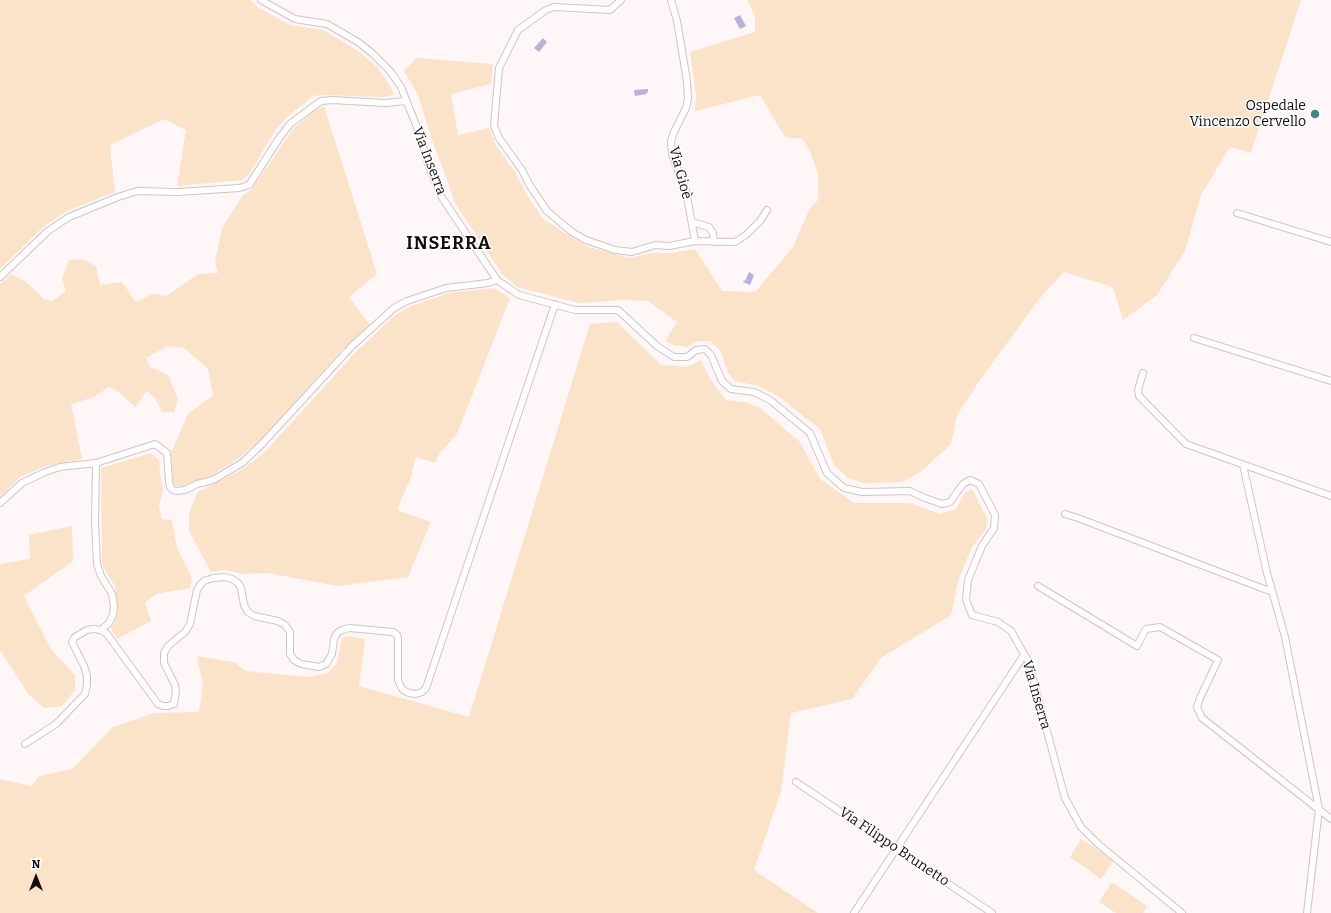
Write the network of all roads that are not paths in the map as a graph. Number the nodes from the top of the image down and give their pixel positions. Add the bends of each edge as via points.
1 (261, 0) edge
2 (621, 0) edge
3 (671, 0) edge
4 (406, 101) junction
5 (767, 210) dead end
6 (1237, 213) dead end
7 (692, 222) junction
8 (695, 240) junction
9 (714, 242) junction
10 (1331, 242) edge
11 (0, 277) edge
12 (497, 280) junction
13 (555, 304) junction
14 (1194, 338) dead end
15 (1143, 372) dead end
16 (1331, 381) edge
17 (96, 463) junction
18 (1243, 465) junction
19 (1331, 496) edge
20 (0, 503) edge
21 (1065, 514) dead end
22 (1038, 586) dead end
23 (1272, 592) junction
24 (101, 630) junction
25 (1024, 655) junction
26 (25, 744) dead end
27 (796, 782) dead end
28 (1319, 809) junction
29 (1331, 819) edge
30 (896, 849) junction
31 (854, 913) edge
32 (992, 913) edge
33 (1182, 913) edge
34 (1307, 913) edge

1 - 4 street, Via Inserra via 295,18 327,24 358,42 390,71 401,87
2 - 8 street via 610,10 554,7 518,30 499,68 494,126 499,138 547,211 586,240 615,250 632,252 655,245 669,246
3 - 7 street, Via Gioè via 677,21 688,99 671,141 672,154 686,191
4 - 11 street via 320,101 290,124 249,185 239,188 178,192 137,191 118,197 69,218 48,231
4 - 12 street, Via Inserra via 441,196
5 - 9 street via 746,235 735,242
6 - 10 street
7 - 8 street, Via Gioè
7 - 9 street via 708,227 713,233
8 - 9 street
12 - 13 street, Via Inserra via 519,296
12 - 17 street via 446,288 394,308 352,346 260,446 242,463 213,480 184,490 173,490 168,481 167,453 155,444
13 - 24 street via 426,688 422,692 409,693 400,685 398,638 393,632 349,628 342,630 337,633 332,654 326,664 319,667 301,664 290,654 288,628 278,621 254,616 248,612 238,583 225,577 213,578 200,585 190,624 164,653 164,663 175,685 174,704 158,704 107,634
13 - 25 street, Via Inserra via 575,310 618,310 657,346 674,357 687,357 696,350 705,349 711,355 722,381 731,389 754,392 770,400 810,434 827,473 844,488 862,492 910,491 942,504 950,502 963,484 970,480 980,484 995,515 994,528 982,546 968,580 966,600 972,615 998,622 1011,631
14 - 16 street
15 - 18 street via 1139,396 1186,444
17 - 20 street via 60,467 45,472 22,483
17 - 24 street via 97,564 112,594 114,606 113,615
18 - 19 street
18 - 23 street
21 - 23 street
22 - 28 street via 1137,646 1146,629 1160,626 1218,660 1200,698 1198,706 1202,718
23 - 28 street via 1285,637
24 - 26 street via 87,630 75,637 72,642 87,676 85,694 56,724
25 - 30 street
25 - 33 street, Via Inserra via 1028,661 1065,798 1081,827
27 - 30 street, Via Filippo Brunetto
28 - 29 street
28 - 34 street
30 - 31 street
30 - 32 street, Via Filippo Brunetto

